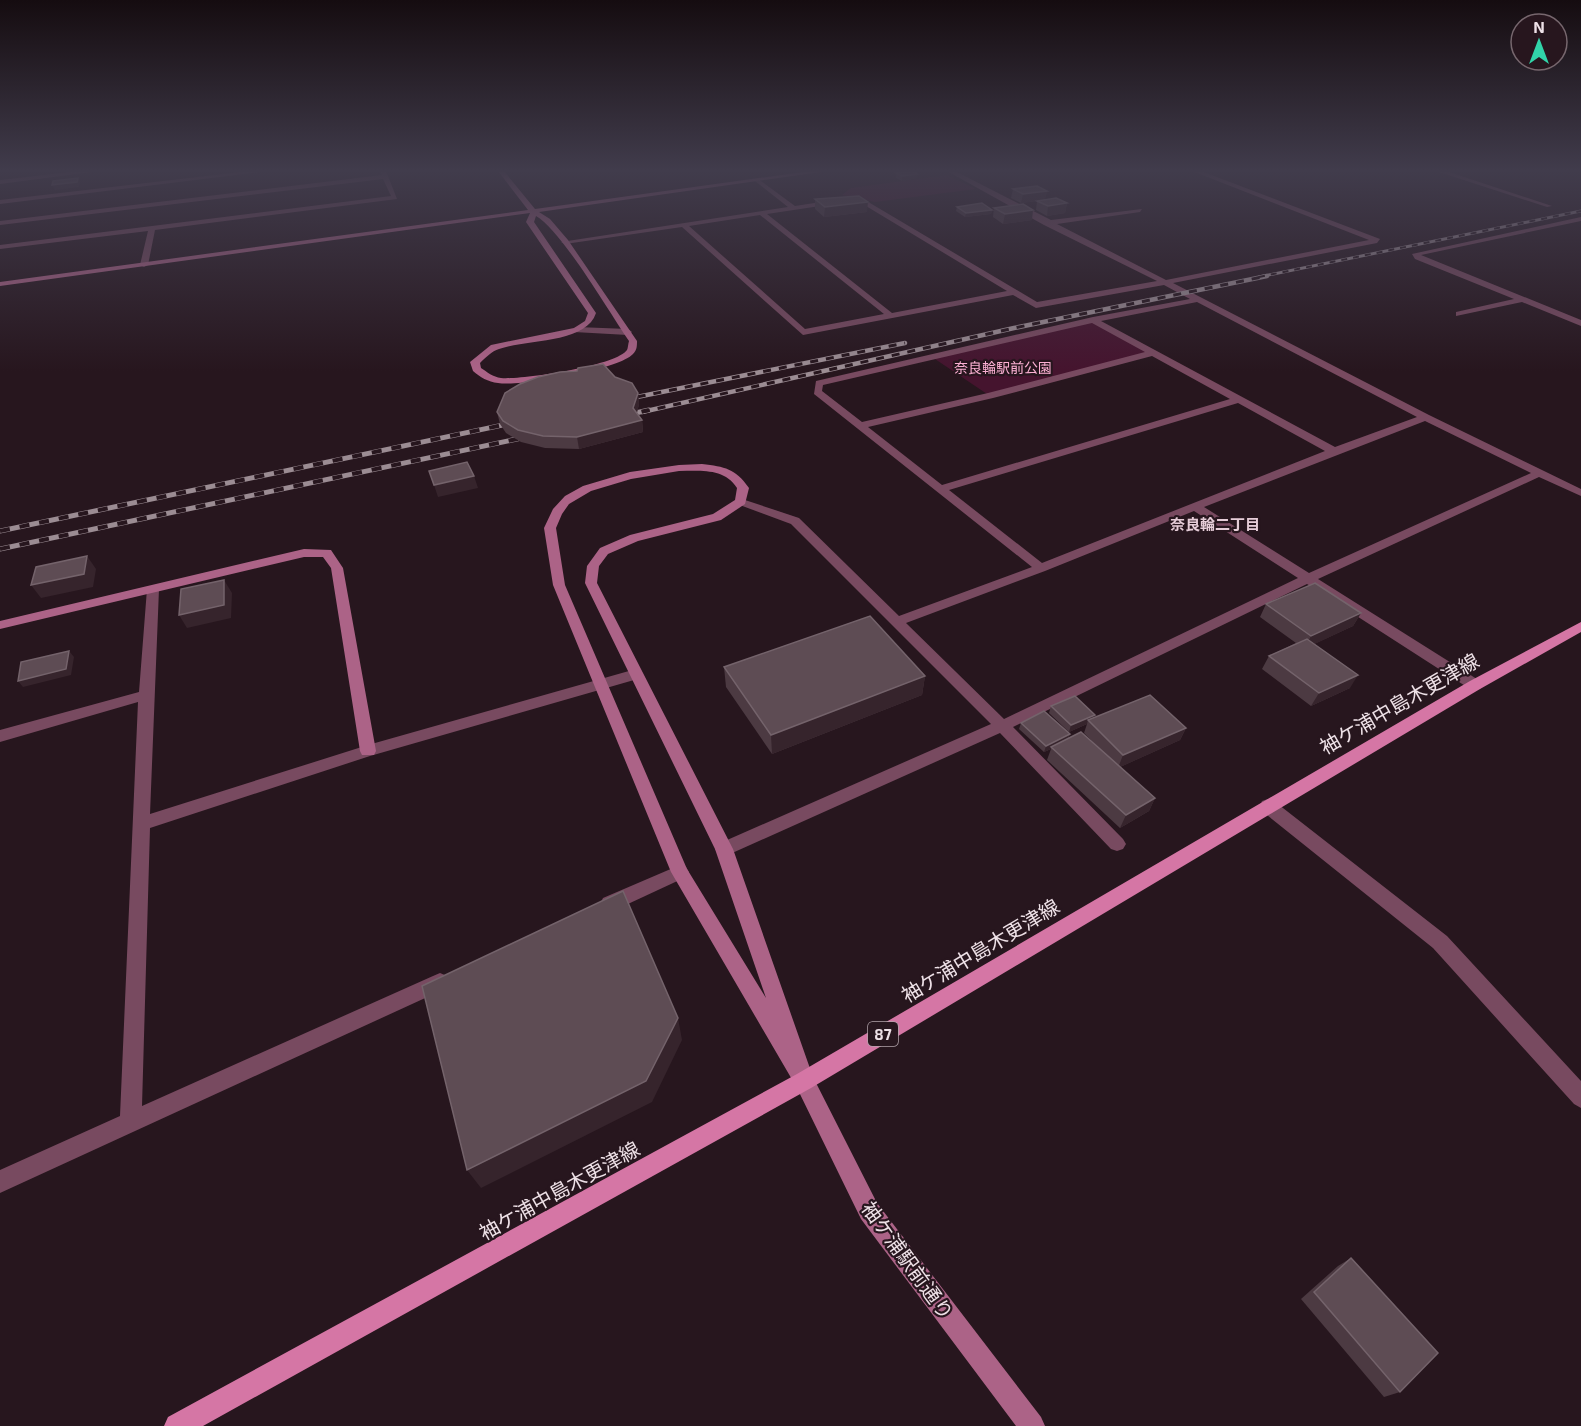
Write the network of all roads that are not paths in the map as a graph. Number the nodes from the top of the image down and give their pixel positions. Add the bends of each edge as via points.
1 (76, 238) edge
2 (150, 238) edge
3 (346, 238) edge
4 (541, 238) edge
5 (562, 238) edge
6 (597, 238) edge
7 (698, 238) edge
8 (793, 238) edge
9 (924, 238) edge
10 (1075, 238) edge
11 (1366, 238) edge
12 (1494, 238) edge
13 (566, 242) junction
14 (0, 247) edge
15 (144, 265) junction
16 (1163, 283) junction
17 (0, 285) edge
18 (1016, 292) junction
19 (1196, 300) junction
20 (1521, 300) junction
21 (1458, 315) dead end
22 (891, 316) junction
23 (1093, 320) junction
24 (1581, 323) edge
25 (577, 330) junction
26 (628, 332) junction
27 (1152, 352) junction
28 (1239, 399) junction
29 (1425, 417) junction
30 (859, 426) junction
31 (1334, 450) junction
32 (1539, 473) junction
33 (941, 489) junction
34 (1581, 493) edge
35 (741, 502) junction
36 (1194, 506) junction
37 (1041, 568) junction
38 (1310, 578) junction
39 (153, 589) junction
40 (897, 621) junction
41 (0, 625) edge
42 (1581, 626) edge
43 (636, 674) junction
44 (601, 685) junction
45 (1475, 685) junction
46 (146, 695) junction
47 (1002, 726) junction
48 (0, 736) edge
49 (368, 751) junction
50 (1268, 806) junction
51 (143, 823) junction
52 (1117, 844) dead end
53 (724, 849) junction
54 (680, 872) junction
55 (594, 911) edge
56 (454, 975) edge
57 (804, 1081) junction
58 (1581, 1097) edge
59 (131, 1124) junction
60 (0, 1182) edge
61 (177, 1426) edge
62 (1032, 1426) edge

1 - 14 street
2 - 15 street
3 - 15 street
4 - 25 street via 592,313 589,322
5 - 13 street
6 - 13 street
7 - 22 street via 803,332
8 - 22 street
9 - 18 street
10 - 16 street
11 - 16 street via 1377,242
12 - 20 street via 1416,254
13 - 26 street
15 - 17 street
16 - 18 street via 1036,305
16 - 19 street
18 - 22 street
19 - 23 street
19 - 29 street
20 - 21 street
20 - 24 street
23 - 27 street
23 - 30 street via 819,383 817,392
25 - 26 street
25 - 26 street via 494,347 475,362 476,369 499,381 602,366 628,354 633,341
27 - 28 street
27 - 30 street
28 - 31 street
28 - 33 street
29 - 31 street
29 - 32 street
30 - 33 street
31 - 36 street
32 - 34 street
32 - 38 street
33 - 37 street
35 - 40 street via 795,521
35 - 43 street via 717,517 614,546 604,551 593,566 591,583
35 - 44 street via 743,488 735,476 717,469 679,466 594,485 573,495 560,507 550,528 559,585
36 - 37 street
36 - 38 street
37 - 40 street
38 - 45 street
38 - 47 street
39 - 41 street
39 - 46 street
39 - 49 street via 304,553 327,553 338,568
40 - 47 street
42 - 45 main road, 袖ケ浦中島木更津線 / 87
43 - 44 street
43 - 53 street
44 - 49 street
44 - 54 street
45 - 50 main road, 袖ケ浦中島木更津線 / 87
46 - 48 street
46 - 51 street
47 - 52 street
47 - 53 street
49 - 51 street
50 - 57 main road, 袖ケ浦中島木更津線 / 87
50 - 58 street via 1440,942
51 - 59 street
53 - 57 street
54 - 55 street
54 - 57 street
56 - 59 street
57 - 61 main road, 袖ケ浦中島木更津線 / 87
57 - 62 street, 袖ケ浦駅前通り via 869,1211
59 - 60 street

